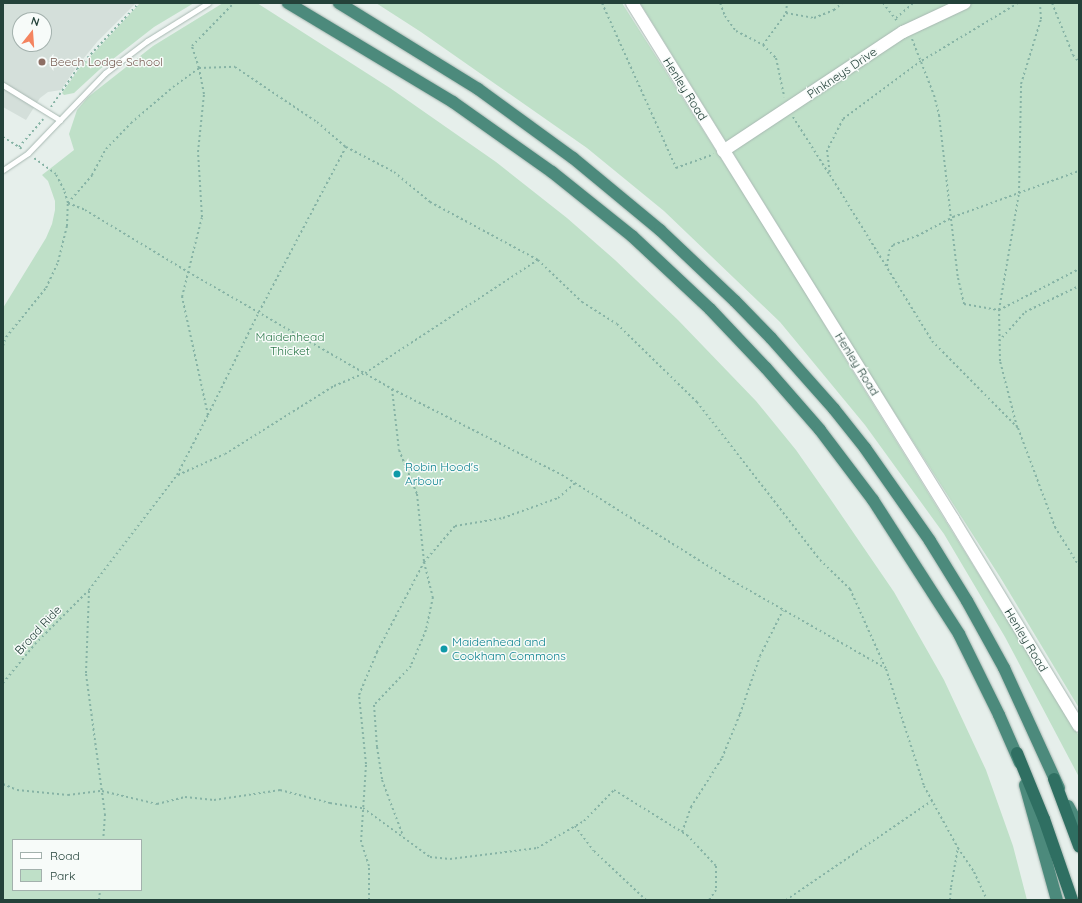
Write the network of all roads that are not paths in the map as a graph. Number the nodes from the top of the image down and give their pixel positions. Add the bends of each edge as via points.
1 (208, 3) edge
2 (288, 3) edge
3 (339, 3) edge
4 (632, 3) edge
5 (964, 3) edge
6 (3, 85) edge
7 (60, 120) junction
8 (723, 152) junction
9 (3, 170) edge
10 (1079, 726) edge
11 (1017, 753) junction
12 (1054, 779) junction
13 (1079, 826) edge
14 (1079, 846) edge
15 (1057, 900) edge
16 (1072, 900) edge

1 - 7 lane via 146,41 111,68
2 - 11 highway via 403,71 558,176 626,231 710,309 820,430 873,500 959,634
3 - 12 highway via 478,89 573,158 660,230 730,295 771,338 843,420 930,541 1004,668
4 - 8 street, Henley Road
5 - 8 street, Pinkneys Drive via 903,32
6 - 7 lane
7 - 9 lane via 28,153
8 - 10 street, Henley Road via 953,519
11 - 15 highway
11 - 16 highway via 1044,819
12 - 13 highway
12 - 14 highway

